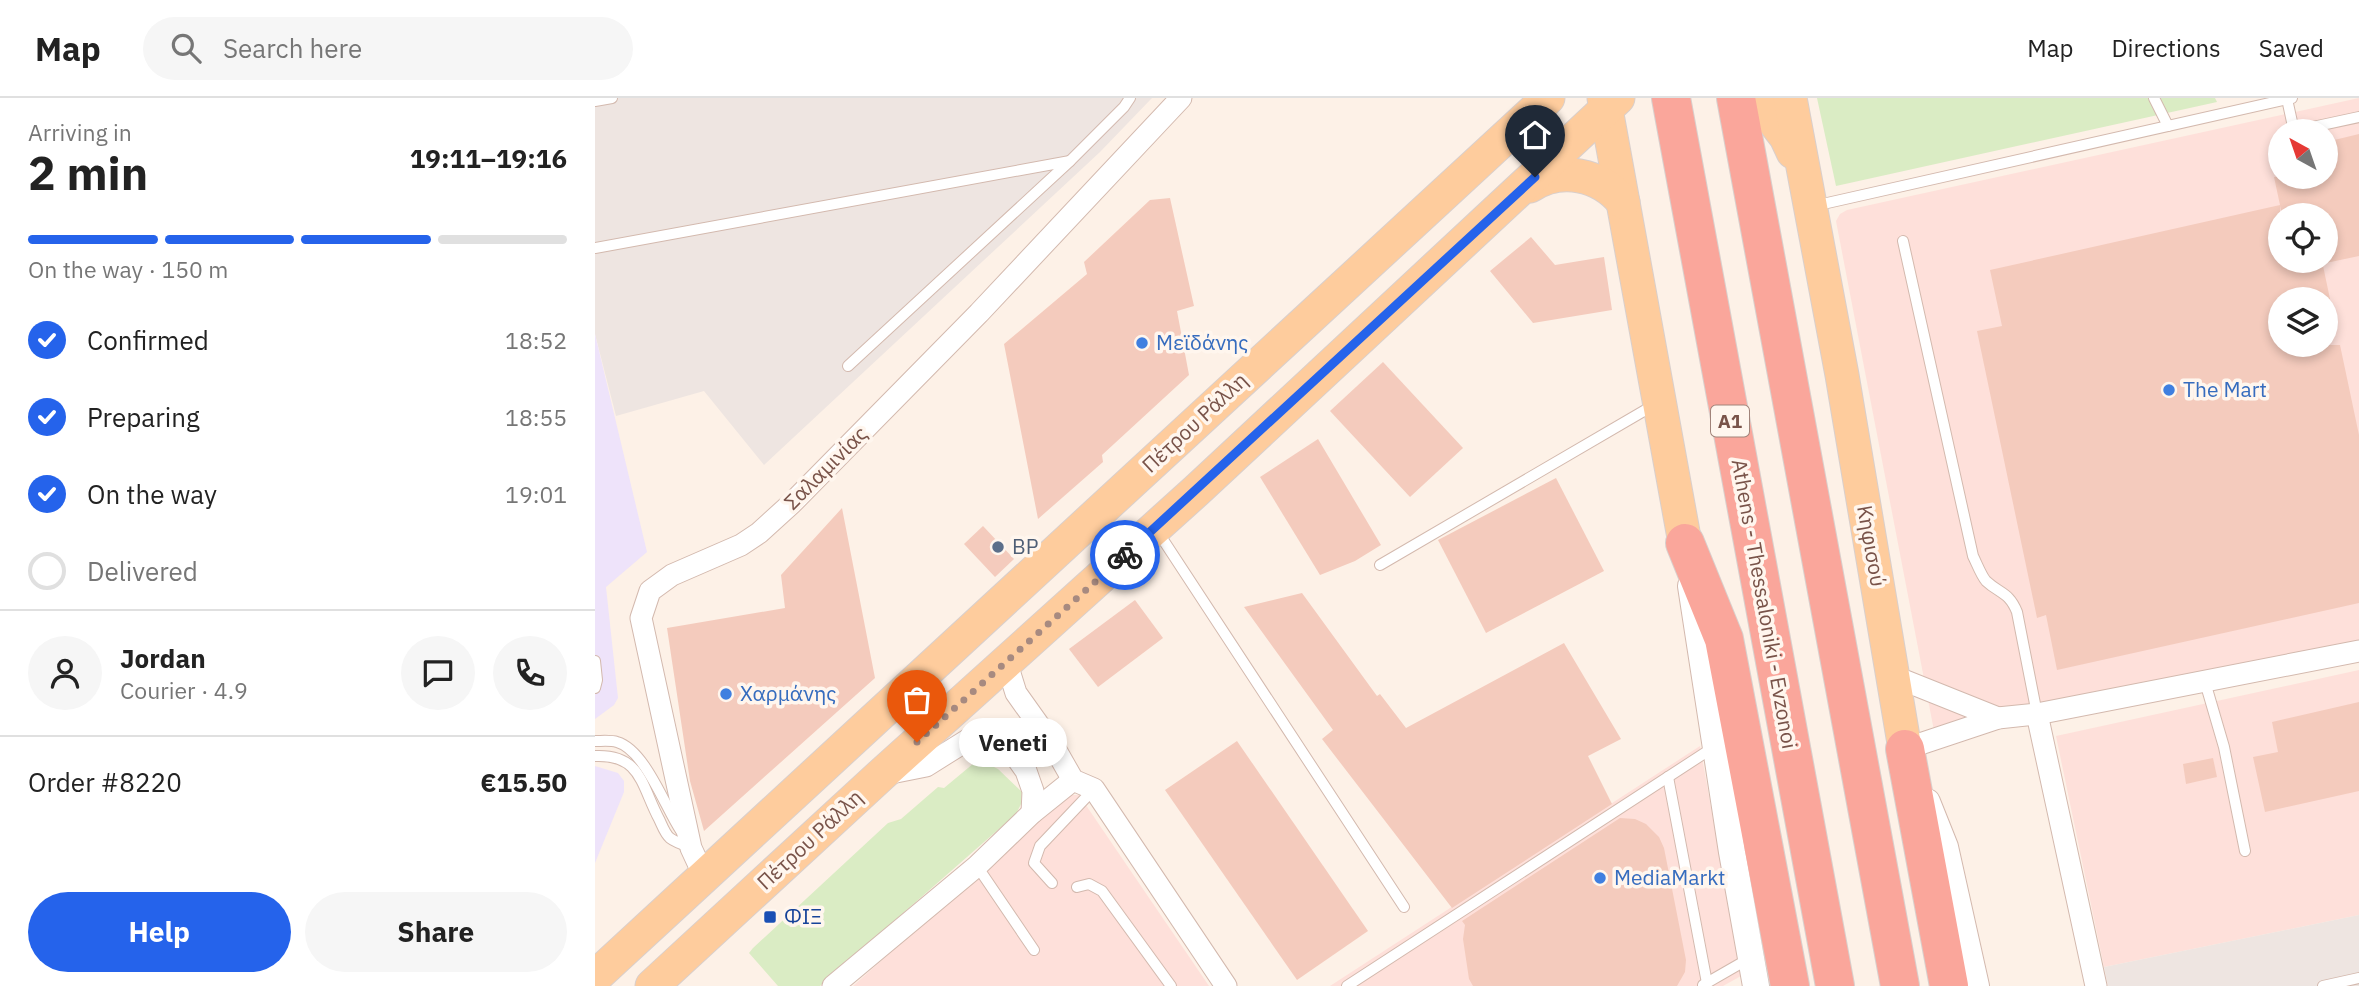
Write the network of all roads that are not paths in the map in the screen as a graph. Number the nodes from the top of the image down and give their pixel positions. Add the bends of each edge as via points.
1 (612, 98) edge
2 (1131, 98) edge
3 (1181, 98) edge
4 (1548, 98) edge
5 (1671, 98) edge
6 (1736, 98) edge
7 (1756, 98) edge
8 (1790, 98) edge
9 (2154, 98) edge
10 (2290, 99) edge
11 (595, 102) edge
12 (1610, 102) edge
13 (2359, 117) edge
14 (2168, 126) junction
15 (1070, 162) junction
16 (1516, 195) junction
17 (1623, 202) junction
18 (1811, 207) junction
19 (1903, 241) dead end
20 (595, 248) edge
21 (848, 366) dead end
22 (1660, 402) junction
23 (1156, 528) junction
24 (1685, 543) junction
25 (1380, 565) dead end
26 (2359, 651) edge
27 (595, 661) edge
28 (1006, 661) junction
29 (1893, 676) junction
30 (2205, 682) junction
31 (595, 688) edge
32 (2037, 714) junction
33 (1998, 718) junction
34 (595, 741) edge
35 (1715, 746) junction
36 (1905, 750) junction
37 (595, 756) edge
38 (881, 775) junction
39 (1668, 777) junction
40 (1073, 780) junction
41 (1094, 789) junction
42 (1032, 813) junction
43 (2245, 851) dead end
44 (698, 862) junction
45 (977, 866) junction
46 (1052, 883) dead end
47 (1077, 887) dead end
48 (1404, 907) dead end
49 (1034, 950) dead end
50 (1752, 957) junction
51 (595, 977) edge
52 (2359, 978) edge
53 (1704, 984) edge
54 (653, 986) edge
55 (834, 986) edge
56 (1171, 986) edge
57 (1226, 986) edge
58 (1347, 986) edge
59 (1756, 986) edge
60 (1790, 986) edge
61 (1835, 986) edge
62 (1900, 986) edge
63 (1949, 986) edge
64 (1976, 986) edge
65 (2096, 986) edge
66 (2323, 986) edge

1 - 11 lane
2 - 15 lane
3 - 44 street, Σαλαμινίας via 792,503 741,545 672,575 650,590 641,618
4 - 44 main road, Πέτρου Ράλλη
5 - 61 highway, Athens - Thessaloniki - Evzonoi / Α1
6 - 62 highway
7 - 18 main road via 1786,137 1802,171
8 - 18 main road, Κηφισού
9 - 14 lane
10 - 13 lane via 2294,131
10 - 14 lane
12 - 16 main road, Πέτρου Ράλλη
12 - 17 main road
14 - 18 lane
15 - 20 lane
15 - 21 lane
16 - 17 main road via 1555,175 1574,174 1597,181
16 - 23 main road, Πέτρου Ράλλη
17 - 22 main road
18 - 29 main road, Κηφισού
19 - 32 lane via 1973,556 1986,580 2003,591 2017,612
22 - 24 main road
22 - 25 lane
23 - 28 main road, Πέτρου Ράλλη
23 - 48 lane
24 - 35 street
24 - 60 highway via 1724,639
26 - 30 street
27 - 31 lane
28 - 38 main road, Πέτρου Ράλλη
28 - 40 street via 1016,693
29 - 33 street
29 - 36 main road, Κηφισού
30 - 32 street
30 - 43 lane via 2224,747
32 - 33 street
32 - 65 street
33 - 36 street
34 - 44 lane via 617,742 634,751
35 - 39 lane
35 - 50 street
36 - 63 highway
36 - 64 street, Κηφισού via 1945,847
37 - 44 lane via 614,755 637,771 669,837
38 - 42 street via 926,766 974,736 993,737 1009,747 1026,771 1033,791
38 - 54 main road, Πέτρου Ράλλη
39 - 53 lane
39 - 58 lane
40 - 41 street
40 - 42 street
41 - 46 lane via 1035,854 1034,863
41 - 57 street
42 - 45 street
44 - 51 main road, Πέτρου Ράλλη
45 - 49 lane
45 - 55 street
47 - 56 lane via 1090,884 1102,891
50 - 53 lane
50 - 59 street
52 - 66 lane

